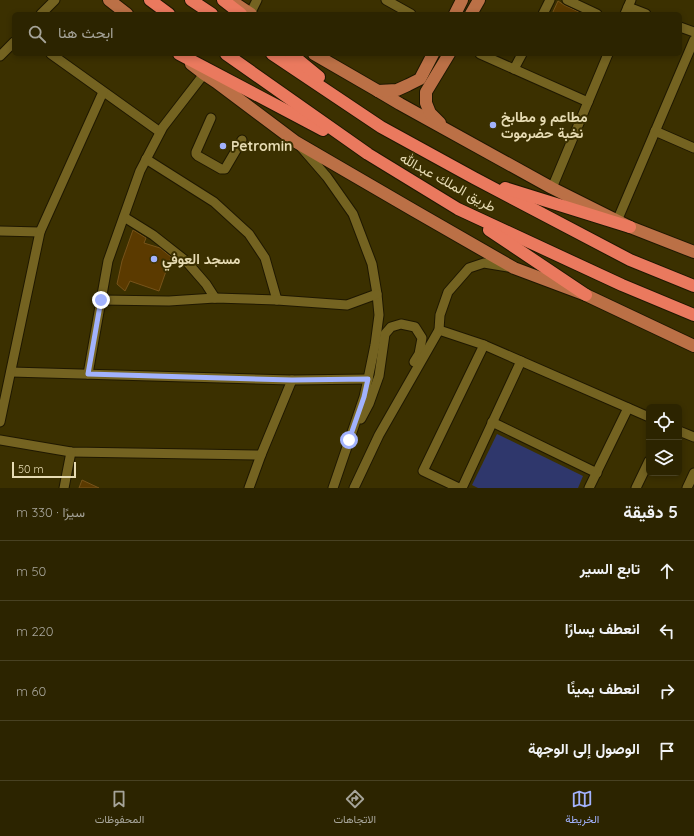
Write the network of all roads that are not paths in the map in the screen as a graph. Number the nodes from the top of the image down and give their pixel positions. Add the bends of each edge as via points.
1 (55, 0) edge
2 (109, 0) edge
3 (150, 0) edge
4 (191, 0) edge
5 (223, 0) edge
6 (230, 0) edge
7 (257, 0) edge
8 (386, 0) edge
9 (462, 0) edge
10 (479, 0) edge
11 (550, 0) edge
12 (567, 0) edge
13 (628, 7) edge
14 (43, 12) edge
15 (124, 12) edge
16 (167, 12) edge
17 (209, 12) edge
18 (238, 12) edge
19 (247, 12) edge
20 (251, 12) edge
21 (407, 12) edge
22 (456, 12) edge
23 (472, 12) edge
24 (544, 12) edge
25 (593, 12) edge
26 (641, 12) edge
27 (682, 28) edge
28 (694, 32) edge
29 (694, 40) edge
30 (12, 44) edge
31 (0, 56) edge
32 (54, 56) edge
33 (182, 56) edge
34 (183, 56) edge
35 (229, 56) edge
36 (275, 56) edge
37 (292, 56) edge
38 (317, 56) edge
39 (432, 56) edge
40 (447, 56) edge
41 (485, 56) edge
42 (521, 56) edge
43 (607, 56) edge
44 (691, 58) edge
45 (514, 69) junction
46 (204, 74) junction
47 (425, 81) junction
48 (378, 91) junction
49 (103, 92) junction
50 (588, 102) junction
51 (211, 118) dead end
52 (381, 127) junction
53 (448, 131) junction
54 (655, 131) junction
55 (160, 132) junction
56 (242, 140) dead end
57 (296, 142) junction
58 (694, 148) edge
59 (368, 154) junction
60 (146, 159) junction
61 (474, 178) junction
62 (552, 188) junction
63 (458, 209) junction
64 (124, 217) junction
65 (617, 221) junction
66 (630, 227) junction
67 (0, 231) edge
68 (40, 232) junction
69 (694, 252) edge
70 (514, 268) junction
71 (694, 286) edge
72 (377, 294) junction
73 (586, 295) junction
74 (215, 298) junction
75 (101, 300) junction
76 (277, 300) junction
77 (694, 315) edge
78 (439, 330) junction
79 (484, 345) junction
80 (694, 346) edge
81 (521, 361) junction
82 (11, 372) junction
83 (88, 374) junction
84 (368, 379) junction
85 (292, 380) junction
86 (628, 408) junction
87 (646, 417) edge
88 (0, 422) edge
89 (492, 422) junction
90 (682, 432) edge
91 (379, 435) junction
92 (694, 437) edge
93 (0, 440) edge
94 (71, 452) junction
95 (261, 455) junction
96 (343, 458) junction
97 (646, 467) edge
98 (597, 473) junction
99 (694, 473) edge
100 (64, 488) edge
101 (250, 488) edge
102 (333, 488) edge
103 (354, 488) edge
104 (459, 488) edge
105 (462, 488) edge
106 (589, 488) edge
107 (636, 488) edge
108 (687, 488) edge

1 - 14 street
2 - 15 main road
3 - 16 highway
4 - 17 highway
5 - 18 highway
6 - 19 main road
7 - 20 street
8 - 21 street
9 - 22 main road
10 - 23 main road
11 - 24 street
12 - 25 street
13 - 26 street
27 - 28 street
29 - 44 street
30 - 31 street
32 - 49 street
33 - 46 main road
34 - 59 highway
35 - 59 highway, طريق الملك عبدالله
36 - 52 highway, طريق الملك عبدالله
37 - 52 highway
38 - 48 main road
39 - 47 main road
40 - 47 main road
41 - 45 street
42 - 45 street
43 - 50 street
44 - 54 street
45 - 50 street
46 - 55 street
46 - 57 main road
47 - 48 main road via 397,90
47 - 53 main road via 426,103 430,113
48 - 53 main road
49 - 55 street
49 - 68 street
50 - 62 street
51 - 56 street via 196,152 198,156 225,169
52 - 61 highway, طريق الملك عبدالله
53 - 62 main road
54 - 58 street
54 - 65 street
55 - 60 street
57 - 70 main road
57 - 72 street via 327,176 353,214 372,264
59 - 63 highway, طريق الملك عبدالله
60 - 64 street
60 - 76 street via 214,202 249,234 265,258
61 - 66 highway
61 - 71 highway, طريق الملك عبدالله via 630,260
62 - 65 main road
63 - 73 highway
63 - 77 highway, طريق الملك عبدالله via 622,285
64 - 74 street via 153,235 186,261
64 - 75 street via 108,261
65 - 66 main road
66 - 69 main road
67 - 68 street
68 - 82 street
70 - 73 main road
70 - 78 street via 484,263 469,268 448,292 440,315
72 - 76 street via 347,305
72 - 84 street via 378,316
73 - 80 main road
74 - 75 street via 169,301
74 - 76 street
75 - 83 street
78 - 79 street
78 - 91 street
79 - 81 street
79 - 104 street via 423,471
81 - 86 street
81 - 89 street
82 - 83 street
82 - 88 street
83 - 85 street
84 - 85 street
84 - 96 street
85 - 95 street
86 - 87 street
86 - 98 street
89 - 98 street
89 - 105 street
90 - 92 street
91 - 96 street via 419,354 422,338 415,327 401,324 392,327 385,334 379,376 369,404
91 - 103 street
93 - 94 street
94 - 95 street
94 - 100 street
95 - 101 street
96 - 102 street
97 - 107 street
98 - 106 street
99 - 108 street

